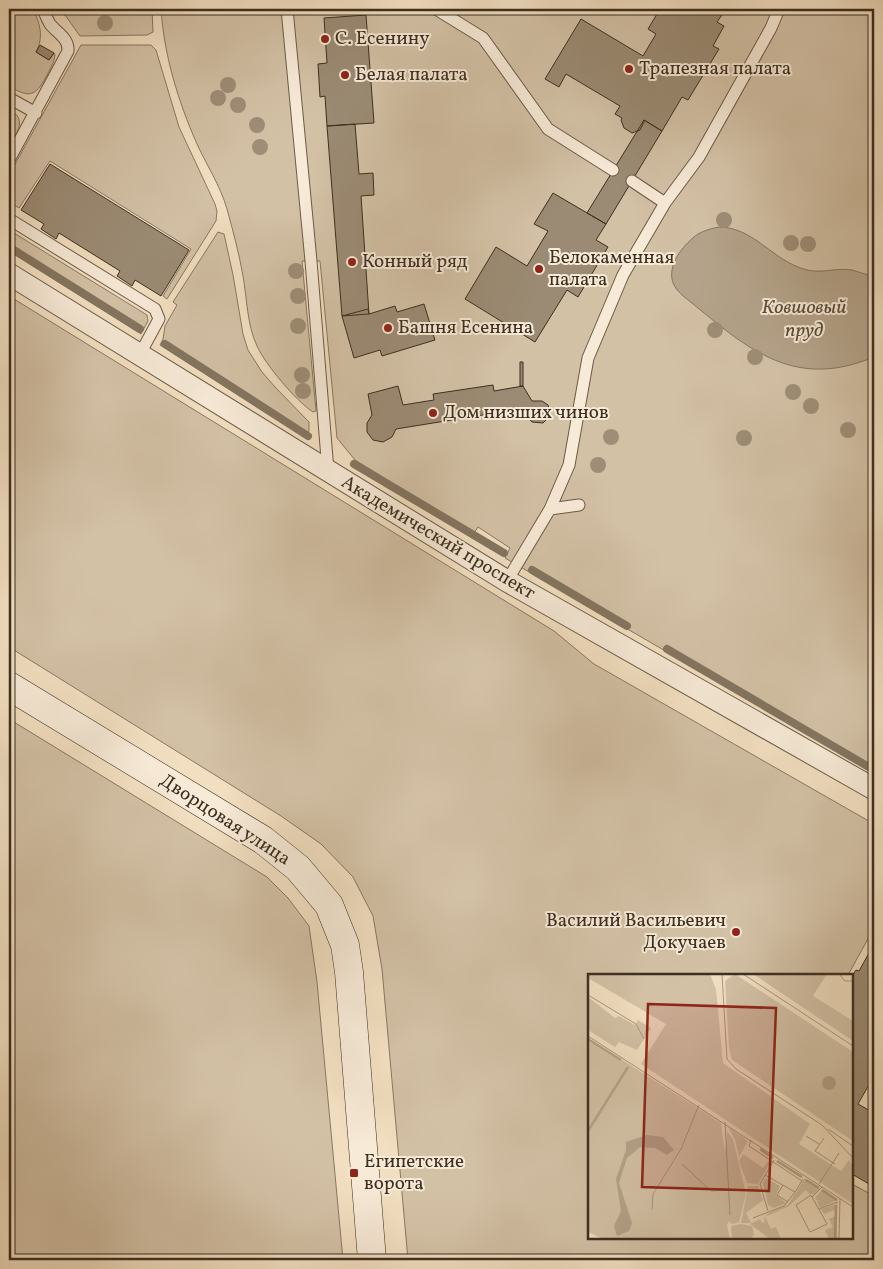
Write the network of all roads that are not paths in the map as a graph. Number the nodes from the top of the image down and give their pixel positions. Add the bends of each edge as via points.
1 (42, 9) edge
2 (287, 9) edge
3 (436, 9) edge
4 (780, 9) edge
5 (9, 98) edge
6 (36, 112) junction
7 (9, 160) edge
8 (613, 170) dead end
9 (632, 181) dead end
10 (665, 203) junction
11 (9, 219) edge
12 (9, 274) edge
13 (140, 354) junction
14 (328, 471) junction
15 (579, 505) dead end
16 (550, 509) junction
17 (507, 581) junction
18 (9, 686) edge
19 (874, 789) edge
20 (372, 1260) edge

1 - 6 lane via 68,46 64,61
2 - 14 lane
3 - 8 lane via 483,38 548,130
4 - 10 lane via 699,156
5 - 6 lane
6 - 7 lane
9 - 10 lane
10 - 16 lane via 623,275 588,358 569,465
11 - 13 lane via 156,309 159,319
12 - 13 street, Академический проспект
13 - 14 street, Академический проспект
14 - 17 street, Академический проспект
15 - 16 lane
16 - 17 lane
17 - 19 street, Академический проспект
18 - 20 main road, Дворцовая улица via 262,840 298,868 329,905 345,945

